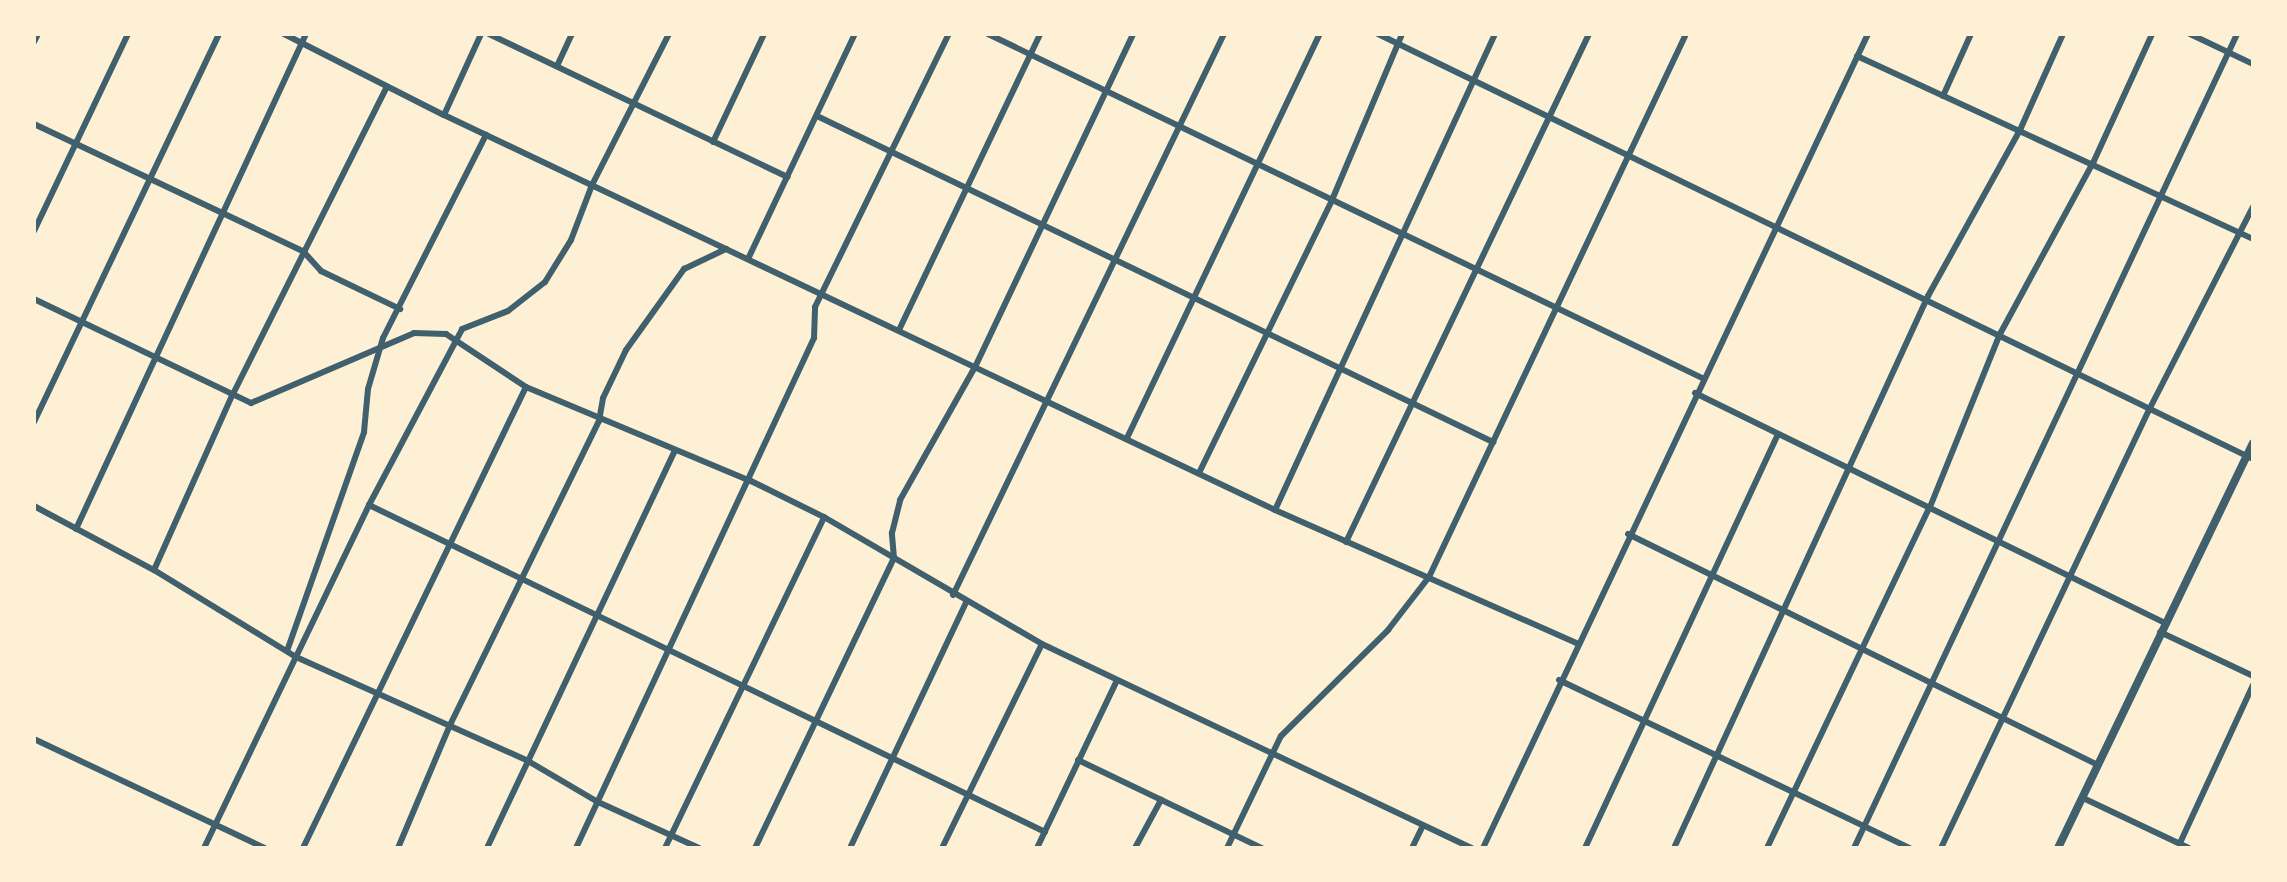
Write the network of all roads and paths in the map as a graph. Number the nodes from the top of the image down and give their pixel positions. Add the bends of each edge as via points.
1 (38, 34) edge
2 (128, 34) edge
3 (219, 34) edge
4 (284, 34) edge
5 (306, 34) edge
6 (481, 34) edge
7 (489, 34) edge
8 (572, 34) edge
9 (669, 34) edge
10 (764, 34) edge
11 (855, 34) edge
12 (949, 34) edge
13 (988, 34) edge
14 (1040, 34) edge
15 (1133, 34) edge
16 (1224, 34) edge
17 (1320, 34) edge
18 (1378, 34) edge
19 (1402, 34) edge
20 (1495, 34) edge
21 (1589, 34) edge
22 (1686, 34) edge
23 (1868, 34) edge
24 (1971, 34) edge
25 (2063, 34) edge
26 (2152, 34) edge
27 (2190, 34) edge
28 (2237, 34) edge
29 (34, 42) edge
30 (302, 43) junction
31 (1397, 44) junction
32 (2228, 52) junction
33 (1030, 55) junction
34 (1857, 56) junction
35 (2253, 64) edge
36 (557, 66) junction
37 (1471, 80) junction
38 (387, 87) junction
39 (1103, 89) junction
40 (1943, 96) junction
41 (635, 104) junction
42 (444, 115) junction
43 (1546, 115) junction
44 (817, 116) junction
45 (34, 124) edge
46 (1182, 126) junction
47 (2020, 130) junction
48 (486, 135) junction
49 (713, 142) junction
50 (77, 143) junction
51 (892, 151) junction
52 (1631, 155) junction
53 (1256, 161) junction
54 (2093, 163) junction
55 (788, 177) junction
56 (152, 179) junction
57 (592, 185) junction
58 (967, 188) junction
59 (2164, 197) junction
60 (1332, 200) junction
61 (2253, 207) edge
62 (225, 214) junction
63 (1039, 222) junction
64 (1775, 223) junction
65 (34, 231) edge
66 (2242, 233) junction
67 (1405, 235) junction
68 (2253, 239) edge
69 (726, 249) junction
70 (303, 251) junction
71 (748, 259) junction
72 (1117, 262) junction
73 (1480, 270) junction
74 (822, 294) junction
75 (1928, 296) junction
76 (1193, 297) junction
77 (34, 299) edge
78 (400, 309) junction
79 (1556, 309) junction
80 (82, 323) junction
81 (899, 330) junction
82 (1268, 332) junction
83 (2000, 334) junction
84 (458, 340) junction
85 (379, 350) junction
86 (160, 355) junction
87 (976, 365) junction
88 (1341, 370) junction
89 (2076, 373) junction
90 (1702, 378) junction
91 (526, 387) junction
92 (1695, 393) junction
93 (232, 396) junction
94 (1050, 400) junction
95 (1415, 403) junction
96 (2150, 408) junction
97 (599, 421) junction
98 (34, 422) edge
99 (1778, 435) junction
100 (1127, 438) junction
101 (1493, 442) junction
102 (2253, 443) edge
103 (675, 451) junction
104 (2250, 457) edge
105 (1850, 470) junction
106 (1199, 473) junction
107 (751, 481) junction
108 (369, 505) junction
109 (34, 506) edge
110 (1930, 507) junction
111 (1275, 510) junction
112 (824, 517) junction
113 (76, 529) junction
114 (1628, 534) junction
115 (1996, 541) junction
116 (448, 542) junction
117 (1346, 542) junction
118 (894, 558) junction
119 (154, 570) junction
120 (1429, 577) junction
121 (1709, 577) junction
122 (2071, 578) junction
123 (522, 581) junction
124 (953, 595) junction
125 (966, 603) junction
126 (1784, 611) junction
127 (596, 615) junction
128 (2165, 623) junction
129 (2160, 632) junction
130 (1577, 643) junction
131 (1042, 644) junction
132 (671, 648) junction
133 (1862, 648) junction
134 (287, 651) junction
135 (296, 657) junction
136 (2253, 676) edge
137 (1117, 680) junction
138 (1559, 680) junction
139 (1929, 682) junction
140 (2253, 685) edge
141 (742, 688) junction
142 (373, 694) junction
143 (2002, 719) junction
144 (1643, 722) junction
145 (818, 724) junction
146 (450, 725) junction
147 (34, 739) edge
148 (1270, 753) junction
149 (1718, 756) junction
150 (1078, 760) junction
151 (528, 761) junction
152 (894, 761) junction
153 (2098, 765) junction
154 (1794, 790) junction
155 (968, 795) junction
156 (2083, 798) junction
157 (1161, 800) junction
158 (598, 802) junction
159 (217, 825) junction
160 (1423, 825) junction
161 (1864, 826) junction
162 (1045, 832) junction
163 (1234, 834) junction
164 (671, 835) junction
165 (2180, 843) junction
166 (204, 848) edge
167 (265, 848) edge
168 (303, 848) edge
169 (398, 848) edge
170 (487, 848) edge
171 (576, 848) edge
172 (665, 848) edge
173 (699, 848) edge
174 (755, 848) edge
175 (850, 848) edge
176 (942, 848) edge
177 (1037, 848) edge
178 (1135, 848) edge
179 (1227, 848) edge
180 (1262, 848) edge
181 (1412, 848) edge
182 (1472, 848) edge
183 (1483, 848) edge
184 (1585, 848) edge
185 (1674, 848) edge
186 (1767, 848) edge
187 (1854, 848) edge
188 (1910, 848) edge
189 (1941, 848) edge
190 (2058, 848) edge
191 (2189, 848) edge

1 - 29 street
2 - 50 street
3 - 56 street
4 - 30 street
5 - 30 street
6 - 42 street
7 - 36 street
8 - 36 street
9 - 41 street
10 - 49 street
11 - 44 street
12 - 51 street
13 - 33 street
14 - 33 street
15 - 39 street
16 - 46 street
17 - 53 street
18 - 31 street
19 - 31 street
20 - 37 street
21 - 43 street
22 - 52 street
23 - 34 street
24 - 40 street
25 - 47 street
26 - 54 street
27 - 32 street
28 - 32 street
30 - 38 street
30 - 62 street
31 - 37 street
31 - 60 street
32 - 35 street
32 - 59 street
33 - 39 street
33 - 58 street
34 - 40 street
34 - 64 street
36 - 41 street
37 - 43 street
37 - 67 street
38 - 42 street
38 - 70 street
39 - 46 street
39 - 63 street
40 - 47 street
41 - 49 street
41 - 57 street
42 - 48 street
43 - 52 street
43 - 73 street
44 - 51 street
44 - 55 street
45 - 50 street
46 - 53 street
46 - 72 street
47 - 54 street
47 - 75 street
48 - 57 street
48 - 78 street
49 - 55 street
50 - 56 street
50 - 65 street
51 - 58 street
51 - 74 street
52 - 64 street
52 - 79 street
53 - 60 street
53 - 76 street
54 - 59 street
54 - 83 street
55 - 71 street
56 - 62 street
56 - 80 street
57 - 69 street
57 - 84 street via 571,240 540,288 508,311 465,325
58 - 63 street
58 - 81 street
59 - 66 street
59 - 89 street
60 - 67 street
60 - 82 street
61 - 66 street
62 - 70 street
62 - 86 street
63 - 72 street
63 - 87 street
64 - 75 street
64 - 90 street
66 - 68 street
66 - 96 street
67 - 73 street
67 - 88 street
69 - 71 street
69 - 97 street via 689,265 670,286 626,350 603,398
70 - 78 street via 314,267
70 - 93 street
71 - 74 street
72 - 76 street
72 - 94 street
73 - 79 street
73 - 95 street
74 - 81 street
74 - 107 street via 814,312 814,338
75 - 83 street
75 - 105 street
76 - 82 street
76 - 100 street
77 - 80 street
78 - 85 street
79 - 90 street
79 - 101 street
80 - 86 street
80 - 98 street
81 - 87 street
82 - 88 street
82 - 106 street
83 - 89 street
83 - 110 street
84 - 85 street via 423,331
84 - 91 street
84 - 108 street
85 - 93 street via 259,402
85 - 134 street via 364,432
86 - 93 street
86 - 113 street
87 - 94 street
87 - 118 street via 900,500 892,533
88 - 95 street
88 - 111 street
89 - 96 street
89 - 115 street
90 - 92 street
91 - 97 street
91 - 116 street
92 - 99 street
92 - 114 street
93 - 119 street
94 - 100 street
94 - 124 street
95 - 101 street
95 - 117 street
96 - 104 street
96 - 122 street
97 - 103 street
97 - 123 street
99 - 105 street
99 - 121 street
100 - 106 street
101 - 120 street
102 - 104 street
103 - 107 street
103 - 127 street
104 - 128 street
105 - 110 street
105 - 126 street
106 - 111 street
107 - 112 street
107 - 132 street
108 - 116 street
108 - 135 street
109 - 113 street
110 - 115 street
110 - 133 street
111 - 117 street
112 - 118 street
112 - 141 street
113 - 119 street
114 - 121 street
114 - 130 street
115 - 122 street
115 - 139 street
116 - 123 street
116 - 142 street
117 - 120 street
118 - 124 street
118 - 145 street
119 - 134 street
120 - 130 street
120 - 148 street via 1388,630 1303,711
121 - 126 street
121 - 144 street
122 - 128 street
122 - 143 street
123 - 127 street
123 - 146 street
124 - 125 street
125 - 131 street
125 - 152 street
126 - 133 street
126 - 149 street
127 - 132 street
127 - 151 street
128 - 129 street
129 - 136 street
129 - 153 street
130 - 138 street
131 - 137 street
131 - 155 street
132 - 141 street
132 - 158 street
133 - 139 street
133 - 154 street
134 - 135 street
135 - 142 street
135 - 159 street
137 - 148 street
137 - 150 street
138 - 144 street
138 - 183 street
139 - 143 street
139 - 161 street
140 - 165 street
141 - 145 street
141 - 164 street
142 - 146 street
142 - 168 street
143 - 153 street
143 - 189 street
144 - 149 street
144 - 184 street
145 - 152 street
145 - 174 street
146 - 151 street
146 - 169 street
147 - 159 street
148 - 160 street
148 - 163 street
149 - 154 street
149 - 185 street
150 - 157 street
150 - 162 street
151 - 158 street
151 - 170 street
152 - 155 street
152 - 175 street
153 - 156 street
154 - 161 street
154 - 186 street
155 - 162 street
155 - 176 street
156 - 165 street
156 - 190 street
157 - 163 street
157 - 178 street
158 - 164 street
158 - 171 street
159 - 166 street
159 - 167 street
160 - 181 street
160 - 182 street
161 - 187 street
161 - 188 street
162 - 177 street
163 - 179 street
163 - 180 street
164 - 172 street
164 - 173 street
165 - 191 street

